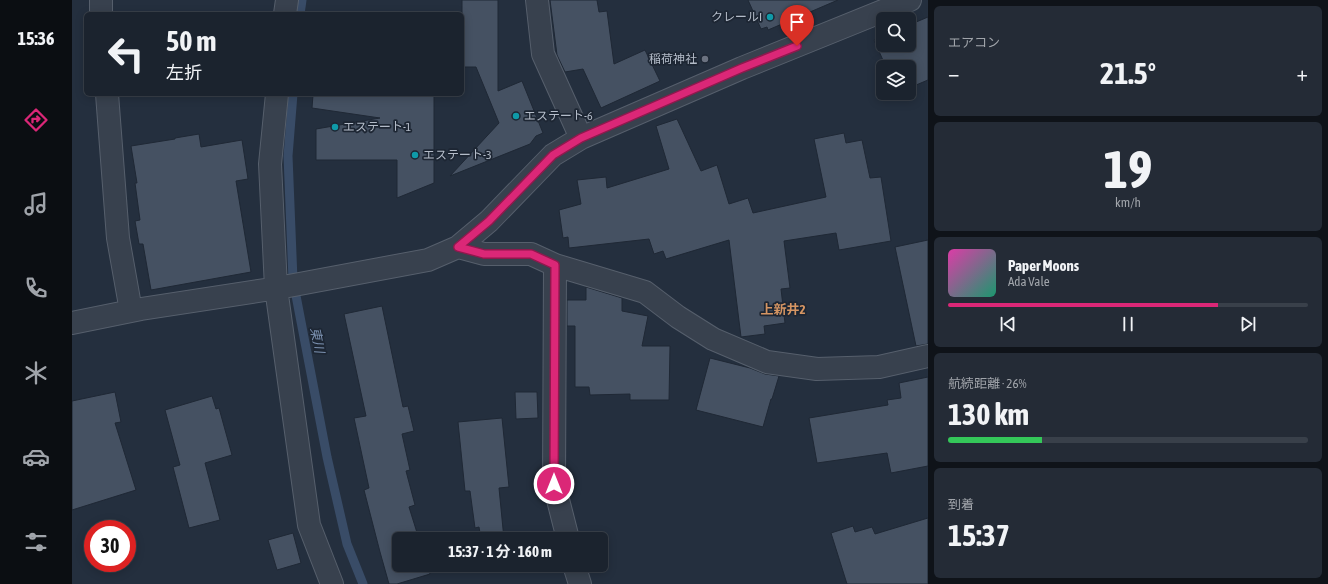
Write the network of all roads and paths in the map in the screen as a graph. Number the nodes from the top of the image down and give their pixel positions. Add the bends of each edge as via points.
1 (101, 0) edge
2 (287, 0) edge
3 (537, 0) edge
4 (910, 0) edge
5 (101, 12) edge
6 (285, 12) edge
7 (107, 96) edge
8 (277, 96) edge
9 (581, 138) junction
10 (458, 247) junction
11 (555, 265) junction
12 (277, 288) junction
13 (131, 311) junction
14 (72, 323) edge
15 (928, 356) edge
16 (566, 532) edge
17 (576, 572) edge
18 (332, 584) edge
19 (580, 584) edge

1 - 5 street
2 - 6 street
3 - 9 street via 543,54
4 - 9 street via 742,68
7 - 13 street via 118,238
8 - 12 street via 270,164
9 - 10 street via 553,155 489,221
10 - 11 street via 484,254 531,254
10 - 12 street via 428,260
11 - 15 street via 645,292 713,339 767,362 817,369 879,367
11 - 16 street via 554,484
12 - 13 street
12 - 18 street via 309,524
13 - 14 street
17 - 19 street

